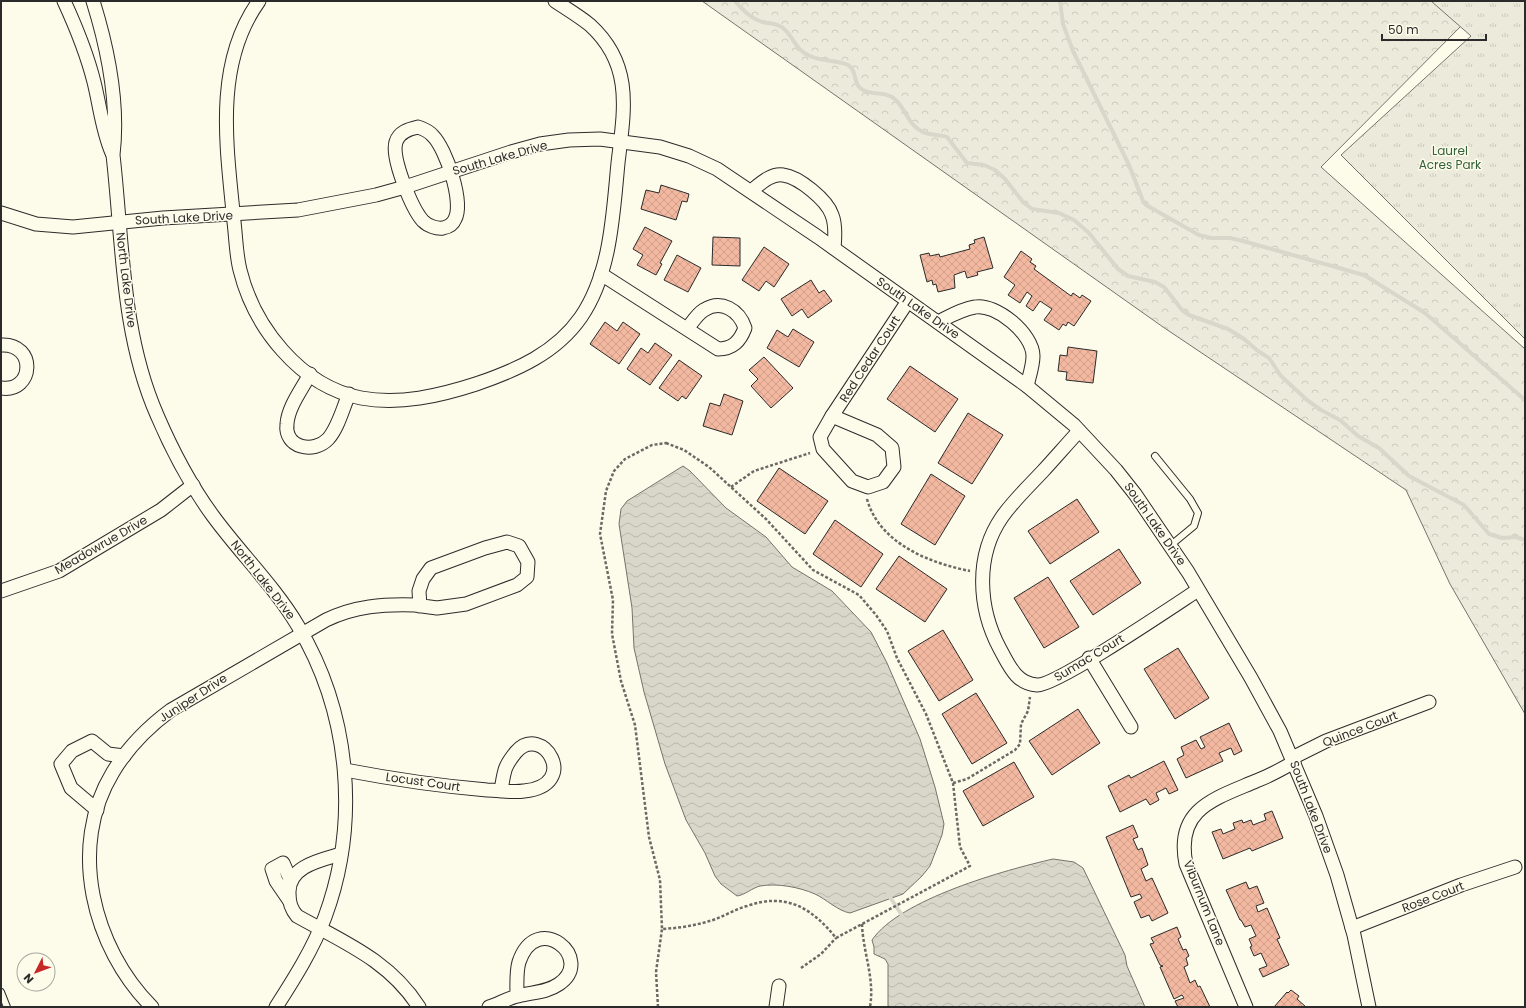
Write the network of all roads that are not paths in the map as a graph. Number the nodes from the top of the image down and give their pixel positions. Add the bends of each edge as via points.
1 (64, 1) edge
2 (93, 1) edge
3 (259, 1) edge
4 (555, 1) edge
5 (620, 142) junction
6 (113, 155) junction
7 (450, 172) junction
8 (405, 187) junction
9 (751, 191) junction
10 (1, 213) edge
11 (234, 215) junction
12 (119, 222) junction
13 (834, 248) junction
14 (601, 274) junction
15 (908, 301) junction
16 (938, 322) junction
17 (687, 328) dead end
18 (1, 345) edge
19 (310, 374) junction
20 (1027, 386) junction
21 (1, 388) edge
22 (350, 394) junction
23 (832, 416) junction
24 (1080, 431) junction
25 (1155, 456) dead end
26 (193, 484) junction
27 (1171, 545) junction
28 (1198, 590) junction
29 (1, 591) edge
30 (420, 606) junction
31 (302, 634) junction
32 (1090, 658) junction
33 (1429, 702) dead end
34 (1131, 727) dead end
35 (124, 756) junction
36 (1293, 760) junction
37 (345, 770) junction
38 (501, 791) dead end
39 (97, 810) junction
40 (341, 854) junction
41 (1515, 867) dead end
42 (291, 881) junction
43 (289, 900) junction
44 (320, 928) junction
45 (1352, 928) junction
46 (779, 986) dead end
47 (1, 992) edge
48 (517, 996) junction
49 (6, 1007) edge
50 (152, 1007) edge
51 (276, 1007) edge
52 (418, 1007) edge
53 (489, 1007) edge
54 (776, 1007) edge
55 (1246, 1007) edge
56 (1369, 1007) edge

1 - 6 street, North Lake Drive via 86,55 105,136
2 - 6 street, North Lake Drive via 103,33 110,83 116,132
3 - 11 street via 244,24 230,69 227,101 228,141
4 - 5 street via 602,37 619,65 624,96
5 - 7 street, South Lake Drive via 600,139 540,144
5 - 9 street, South Lake Drive via 660,147 689,156
5 - 14 street via 611,227
6 - 12 street, North Lake Drive
7 - 8 street, South Lake Drive
7 - 8 street via 458,210 450,226 441,228 424,222
7 - 8 street via 434,136 418,127 409,129 396,140 395,149
8 - 11 street, South Lake Drive via 324,207
9 - 13 street, South Lake Drive
9 - 13 street via 773,176 783,175 806,186 826,204 832,215
10 - 12 street via 36,224 56,227
11 - 12 street, South Lake Drive
11 - 19 street via 239,268 256,314 277,345
12 - 26 street, North Lake Drive via 127,298 138,357 156,414
13 - 15 street, South Lake Drive
14 - 17 street
14 - 22 street via 592,298 572,329 559,343 525,364 464,387 422,398 380,400
15 - 16 street, South Lake Drive
15 - 23 street, Red Cedar Court
16 - 20 street, South Lake Drive
16 - 20 street via 976,306 989,308 1001,314 1023,332 1030,344 1033,356
18 - 21 street via 14,347 20,351 27,364 24,378 19,384
19 - 22 street via 322,383
19 - 22 street via 288,418 288,435 293,443 312,448 329,438
20 - 24 street, South Lake Drive
23 - 23 street, Red Cedar Court via 877,435 892,448 894,467 883,482 868,487 852,481 823,450 820,437
24 - 27 street, South Lake Drive via 1116,470
24 - 32 street, Sumac Court via 1002,517 988,545 982,573 982,588 987,618 998,645 1018,678 1038,685
25 - 27 lane via 1190,499 1198,513 1194,526
26 - 29 street, Meadowrue Drive via 161,510 74,562 42,578
26 - 31 street, North Lake Drive via 212,515 283,605
27 - 28 street, South Lake Drive
28 - 32 street, Sumac Court
28 - 36 street, South Lake Drive via 1266,704
30 - 30 street, Juniper Drive via 437,608 466,604 517,585 527,577 528,562 519,546 507,542 431,568 423,578 419,591
30 - 31 street, Juniper Drive via 388,604 353,609 326,620
31 - 35 street, Juniper Drive via 171,710 148,728
31 - 37 street, North Lake Drive via 312,651 332,703
32 - 34 street
33 - 36 street, Quince Court via 1326,741
35 - 39 street, Juniper Drive via 112,773
35 - 39 street via 108,754 92,741 72,750 61,764 71,788
36 - 45 street, South Lake Drive via 1327,845
36 - 55 street, Viburnum Lane via 1212,800 1194,816 1184,838 1186,864
37 - 38 street, Locust Court via 438,786
37 - 40 street, North Lake Drive via 346,810
39 - 50 street, Juniper Drive via 90,855 96,909 119,966
40 - 42 street via 306,866 297,872
40 - 44 street, North Lake Drive via 333,893
41 - 45 street, Rose Court via 1461,885
42 - 43 street
42 - 43 street via 282,863 272,869 276,882
43 - 44 street via 291,909 297,916
44 - 51 street, North Lake Drive via 299,971
44 - 52 street via 383,966 409,992
45 - 56 street, South Lake Drive
46 - 54 street
47 - 49 lane
48 - 48 street via 548,990 560,984 568,974 570,961 566,949 556,940 542,939 533,942 523,952 519,964
48 - 53 street

